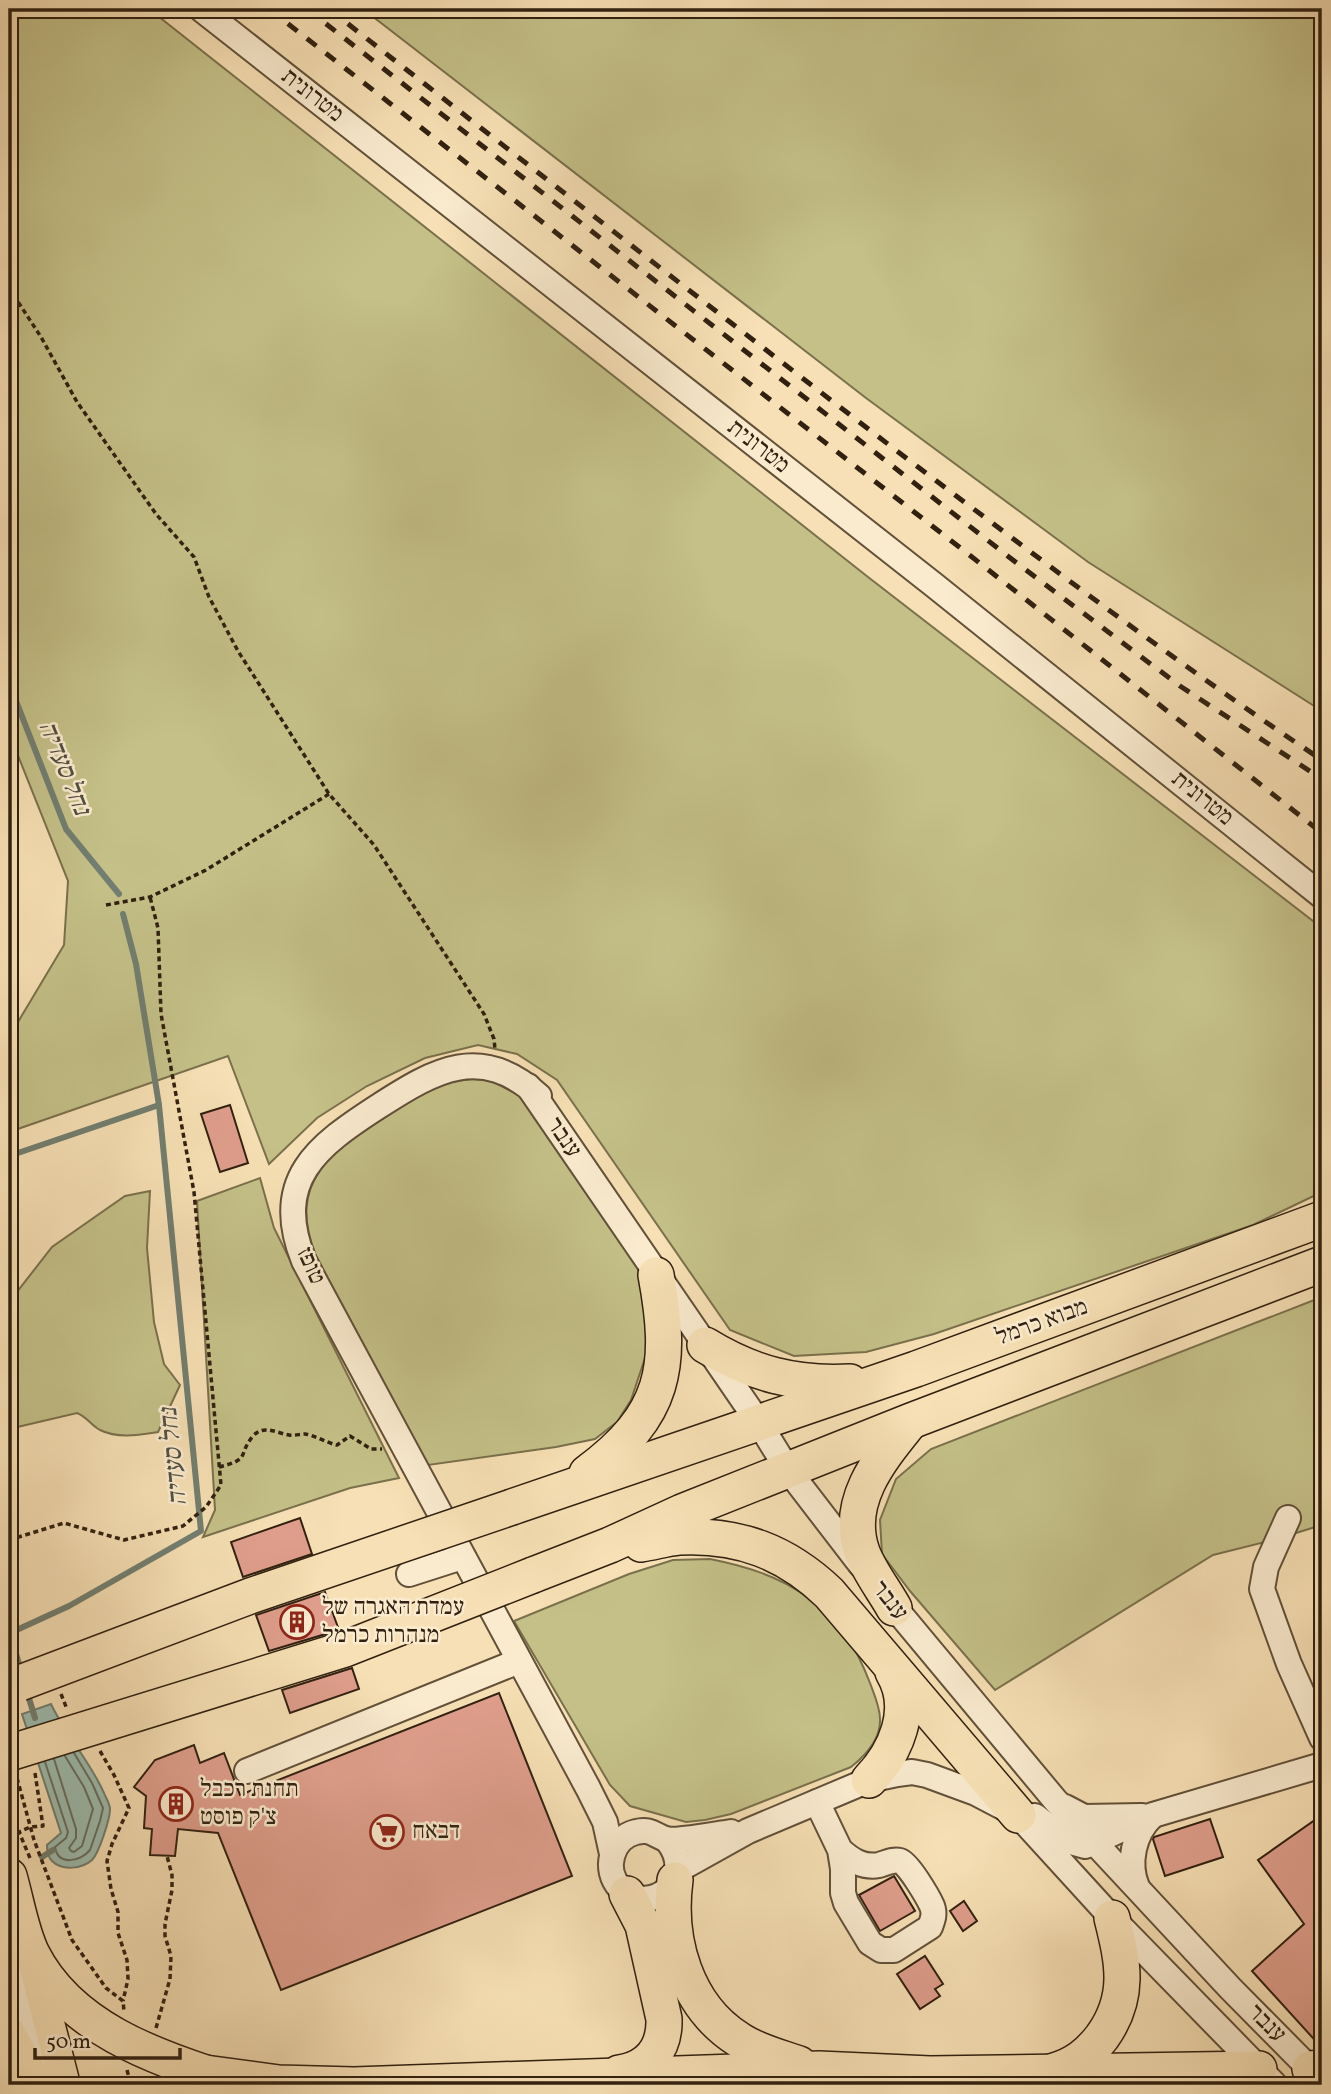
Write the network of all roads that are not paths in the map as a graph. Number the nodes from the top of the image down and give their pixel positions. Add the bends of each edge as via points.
1 (201, 9) edge
2 (1319, 892) edge
3 (1322, 1219) edge
4 (1322, 1264) edge
5 (656, 1275) junction
6 (705, 1345) junction
7 (882, 1381) junction
8 (911, 1421) junction
9 (760, 1423) junction
10 (789, 1470) junction
11 (563, 1490) junction
12 (1288, 1518) dead end
13 (462, 1557) junction
14 (580, 1557) junction
15 (410, 1574) dead end
16 (894, 1608) junction
17 (519, 1661) junction
18 (888, 1662) junction
19 (14, 1685) edge
20 (1322, 1738) edge
21 (965, 1754) junction
22 (26, 1759) edge
23 (1322, 1765) edge
24 (247, 1771) dead end
25 (869, 1780) junction
26 (588, 1788) junction
27 (1055, 1800) junction
28 (817, 1802) junction
29 (1018, 1815) junction
30 (1153, 1815) junction
31 (748, 1830) junction
32 (657, 1835) junction
33 (1095, 1843) junction
34 (840, 1850) junction
35 (612, 1854) junction
36 (21, 1873) edge
37 (676, 1875) junction
38 (1137, 1887) junction
39 (627, 1894) junction
40 (1112, 1918) junction
41 (20, 1956) edge
42 (9, 2031) edge
43 (819, 2069) junction
44 (205, 2073) junction
45 (1046, 2073) junction
46 (930, 2074) junction
47 (609, 2075) junction
48 (1316, 2076) edge
49 (1267, 2077) edge
50 (37, 2085) edge
51 (48, 2085) edge
52 (65, 2085) edge
53 (243, 2085) edge
54 (875, 2085) edge

1 - 2 street, מטרונית
3 - 7 highway, מבוא כרמל
4 - 8 highway, מבוא כרמל
5 - 6 street, ענבר
5 - 11 highway via 665,1336 658,1390 639,1425 621,1445
5 - 13 street, טופז via 538,1095 495,1069 444,1070 412,1085 333,1137 307,1165 293,1215 304,1261
6 - 7 highway via 741,1365 792,1380 820,1384
6 - 9 street, ענבר
7 - 9 highway, מבוא כרמל
8 - 10 highway, מבוא כרמל
8 - 16 highway via 872,1473 858,1513 862,1552
9 - 10 street, ענבר
9 - 11 highway, מבוא כרמל
10 - 14 highway, מבוא כרמל
10 - 16 street, ענבר
11 - 19 highway, מבוא כרמל, bridge via 250,1596
12 - 20 street via 1266,1567 1262,1589
13 - 15 street
13 - 17 street, טופז
14 - 18 highway via 677,1537 713,1537 764,1549 810,1575
14 - 22 highway, bridge via 345,1649
16 - 27 street, ענבר
17 - 24 street
17 - 26 street, טופז
18 - 21 highway
18 - 25 highway via 897,1679 902,1717 889,1755
21 - 29 highway
21 - 33 street via 1055,1833 1077,1845
23 - 30 street
25 - 28 street, ענבר
25 - 29 street, ענבר via 912,1772 927,1775
26 - 32 street via 628,1822
26 - 35 street, טופז via 605,1822
27 - 30 street via 1084,1816
27 - 33 street, ענבר
28 - 31 street, ענבר
28 - 34 street
29 - 40 street, ענבר
30 - 33 street
30 - 38 street via 1137,1839 1132,1872
31 - 32 street
31 - 37 street
32 - 35 street via 636,1832 626,1836
32 - 37 street via 674,1849
33 - 38 street, ענבר
34 - 34 street via 846,1903 870,1943 881,1950 894,1950 930,1927 932,1905 906,1864 898,1860 863,1865
35 - 39 street via 613,1877
36 - 41 highway
37 - 39 street via 660,1895 637,1898
37 - 43 highway via 673,1920 677,1949 697,1999 740,2041
38 - 48 street, ענבר
39 - 47 highway via 643,1925 664,2028 649,2061
40 - 45 highway via 1122,1976 1117,2012 1090,2052
40 - 49 street, ענבר
41 - 44 highway via 104,2030
41 - 51 street
41 - 52 main road
42 - 50 main road
43 - 46 highway
43 - 47 highway
44 - 47 highway via 314,2085
44 - 53 highway
45 - 46 highway
45 - 49 highway
46 - 54 highway
48 - 49 street

